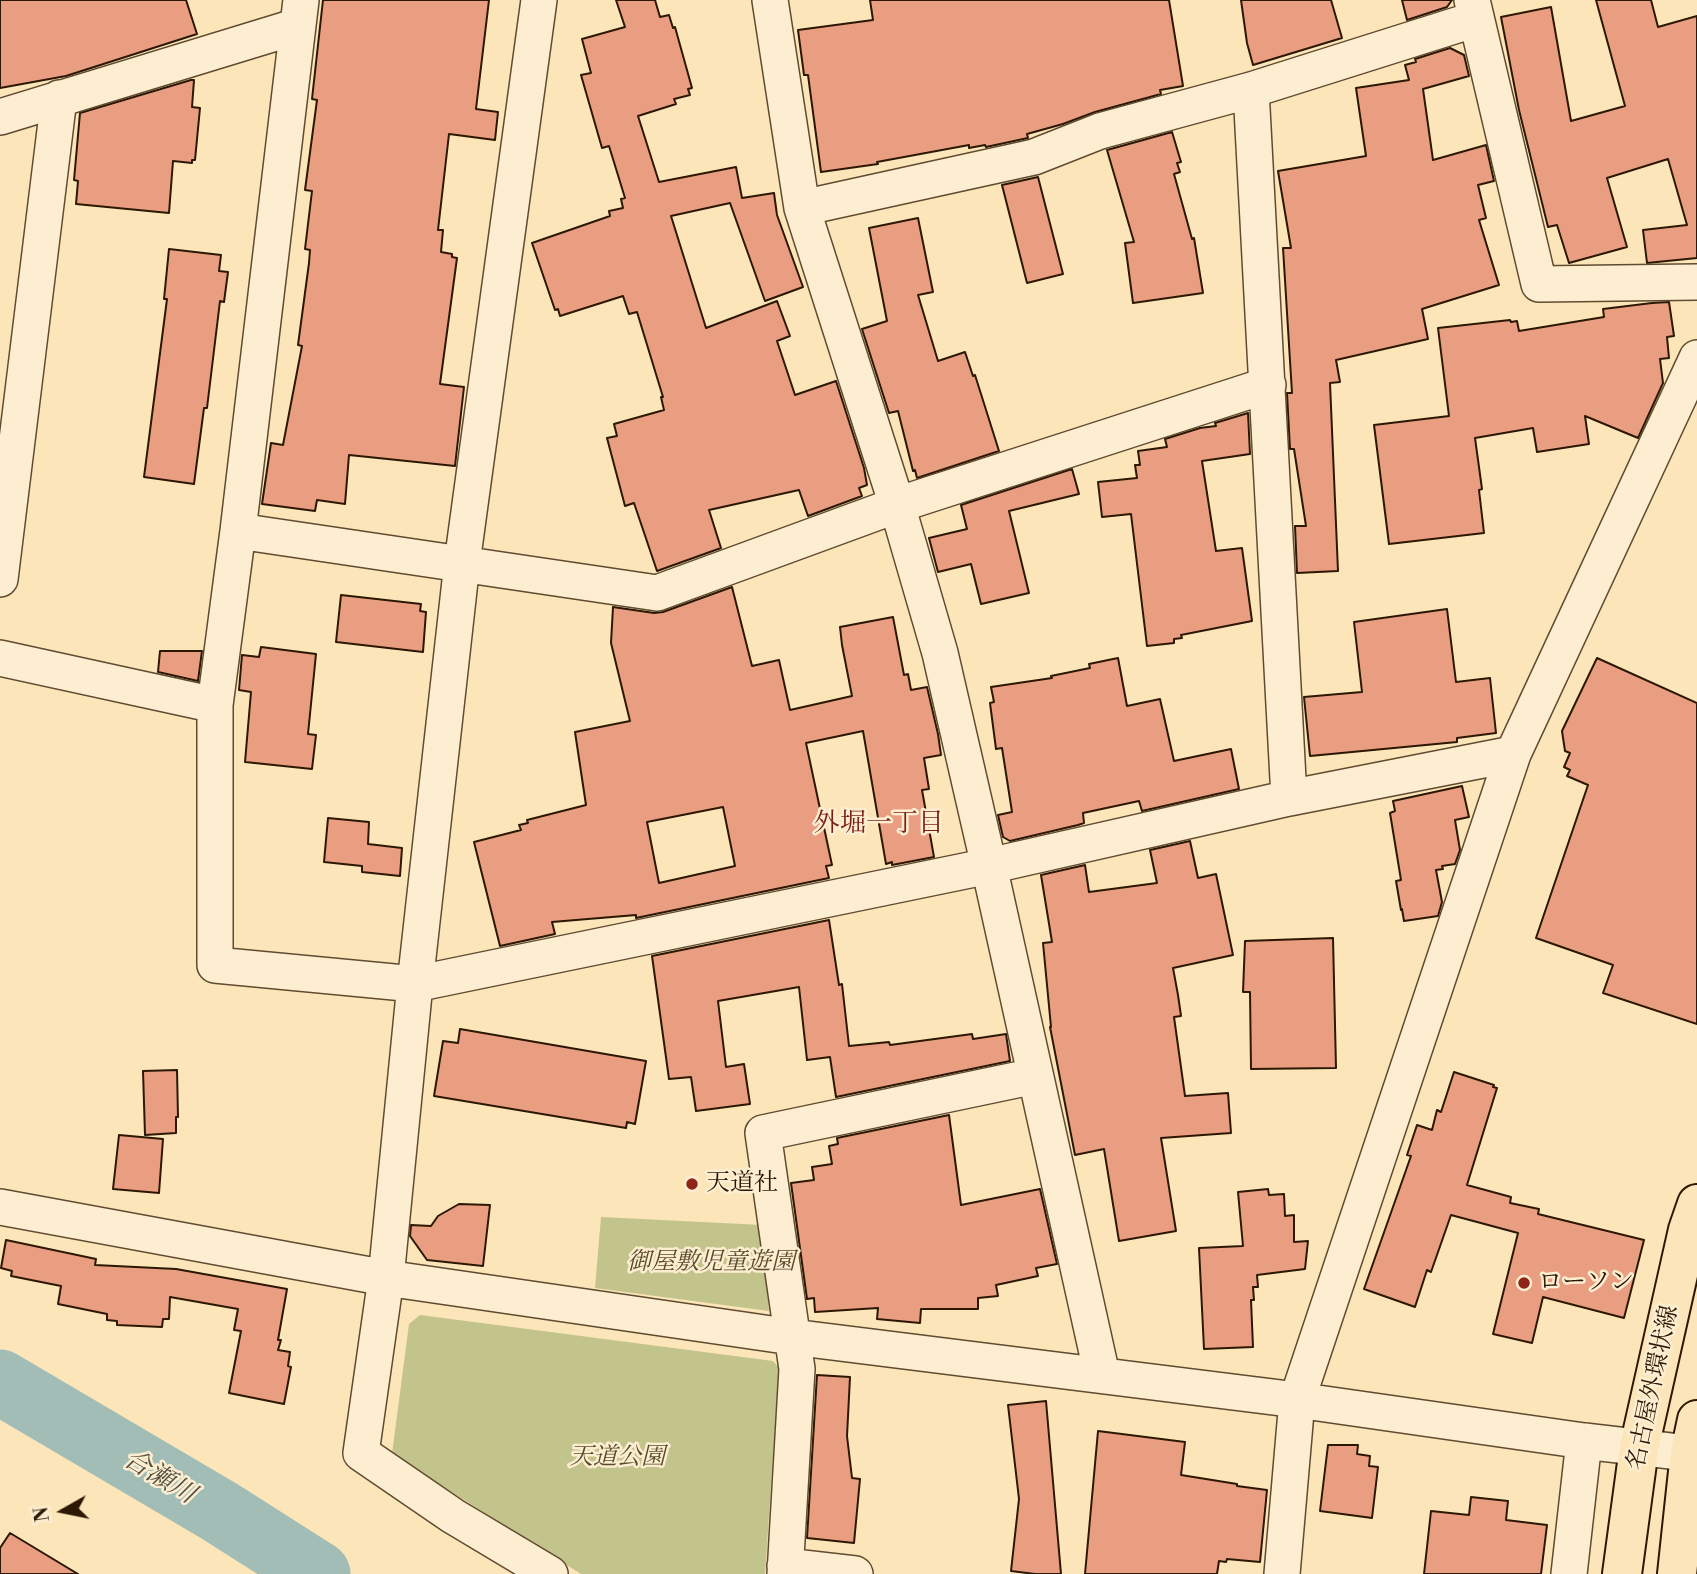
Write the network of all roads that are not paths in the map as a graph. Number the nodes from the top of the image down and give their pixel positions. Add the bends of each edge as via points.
1 (538, 0) edge
2 (770, 0) edge
3 (1474, 10) edge
4 (300, 13) edge
5 (1251, 90) junction
6 (59, 98) junction
7 (0, 117) edge
8 (802, 208) junction
9 (1697, 282) edge
10 (1697, 358) edge
11 (1268, 385) junction
12 (897, 505) junction
13 (238, 531) junction
14 (462, 563) junction
15 (0, 579) edge
16 (0, 658) edge
17 (215, 705) junction
18 (1513, 754) junction
19 (1289, 798) junction
20 (989, 866) junction
21 (415, 984) junction
22 (1035, 1076) junction
23 (1697, 1204) edge
24 (0, 1207) edge
25 (386, 1278) junction
26 (792, 1336) junction
27 (1102, 1375) junction
28 (1297, 1400) junction
29 (1584, 1441) junction
30 (1695, 1442) edge
31 (1639, 1448) junction
32 (453, 1516) junction
33 (785, 1570) edge
34 (498, 1574) edge
35 (550, 1574) edge
36 (855, 1574) edge
37 (1282, 1574) edge
38 (1569, 1574) edge
39 (1622, 1574) edge
40 (1678, 1574) edge

1 - 14 street
2 - 8 street
3 - 5 street
3 - 9 street via 1539,284
4 - 6 street
4 - 13 street
5 - 8 street via 1100,131 1034,157
5 - 11 street
6 - 7 street
6 - 15 street
8 - 12 street
10 - 18 street
11 - 12 street
11 - 19 street
12 - 14 street via 657,593
12 - 20 street via 940,653
13 - 14 street
13 - 17 street
14 - 21 street
16 - 17 street
17 - 21 street via 215,965
18 - 19 street
18 - 28 street
19 - 20 street
20 - 21 street
20 - 22 street
21 - 25 street
22 - 26 street via 763,1133
22 - 27 street
23 - 31 main road, 名古屋外環状線
24 - 25 street
25 - 26 street
25 - 32 street via 361,1453
26 - 27 street
26 - 33 street via 797,1369
27 - 28 street
28 - 29 street
28 - 37 street
29 - 31 street
29 - 38 street
30 - 31 street
30 - 40 main road, 名古屋外環状線
31 - 39 main road, 名古屋外環状線
32 - 34 street
32 - 35 street
33 - 36 street

